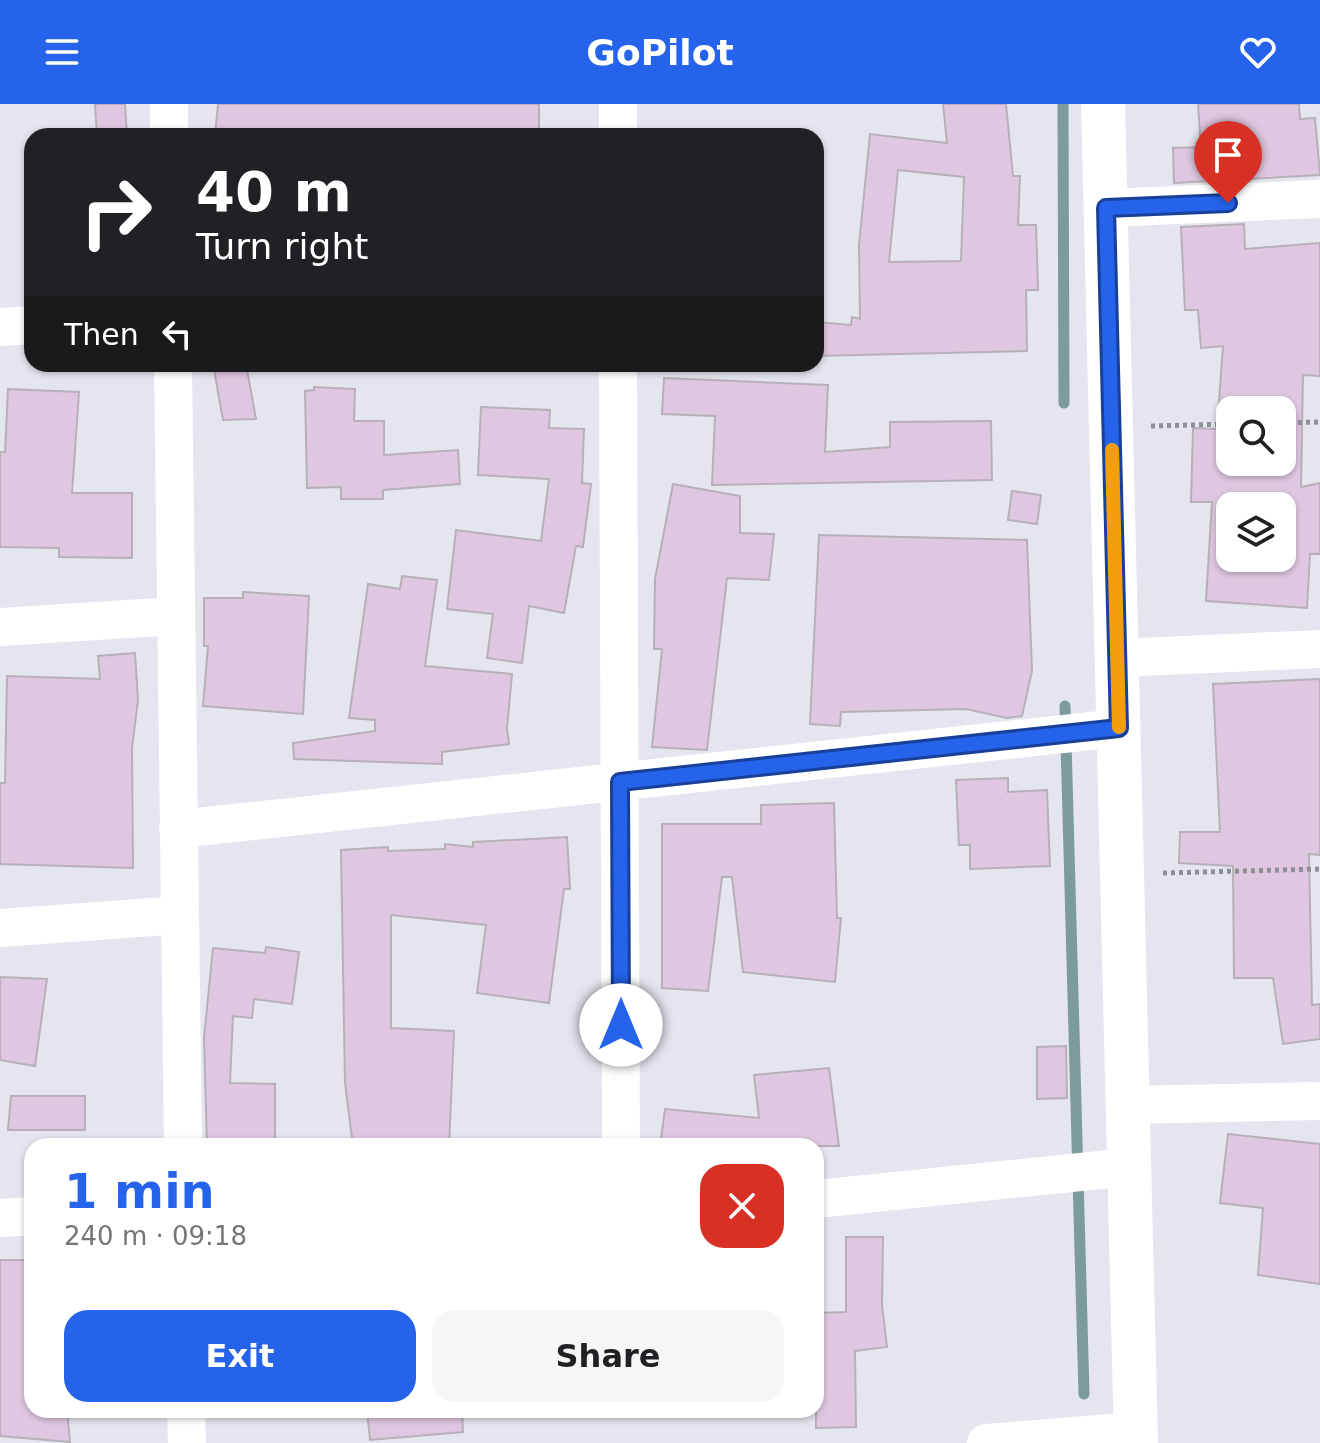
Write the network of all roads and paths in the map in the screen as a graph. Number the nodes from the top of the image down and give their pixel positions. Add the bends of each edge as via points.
1 (169, 104) edge
2 (618, 104) edge
3 (1103, 104) edge
4 (169, 128) edge
5 (618, 128) edge
6 (1320, 199) edge
7 (1106, 208) junction
8 (24, 326) edge
9 (0, 327) edge
10 (173, 372) edge
11 (618, 372) edge
12 (1320, 422) edge
13 (1296, 423) edge
14 (1216, 424) edge
15 (1111, 426) junction
16 (176, 616) junction
17 (0, 627) edge
18 (1320, 649) edge
19 (1117, 658) junction
20 (1085, 732) junction
21 (620, 782) junction
22 (178, 829) junction
23 (1320, 869) edge
24 (1122, 874) junction
25 (180, 915) junction
26 (0, 928) edge
27 (1320, 1101) edge
28 (1128, 1105) junction
29 (183, 1138) edge
30 (621, 1138) edge
31 (1097, 1171) junction
32 (824, 1198) edge
33 (24, 1216) edge
34 (0, 1218) edge
35 (186, 1418) edge
36 (1136, 1437) edge
37 (187, 1443) edge
38 (986, 1443) edge

1 - 4 street
2 - 5 street
3 - 7 street
6 - 7 street
7 - 15 street
8 - 9 street
10 - 16 street
11 - 21 street
12 - 13 path
14 - 15 path
15 - 19 street
16 - 17 street
16 - 22 street
18 - 19 street
19 - 20 street
20 - 21 street
20 - 24 street
21 - 22 street
21 - 30 street
22 - 25 street
23 - 24 path
24 - 28 street
25 - 26 street
25 - 29 street
27 - 28 street
28 - 31 street
31 - 32 street
31 - 36 street
33 - 34 street
35 - 37 street
36 - 38 street

